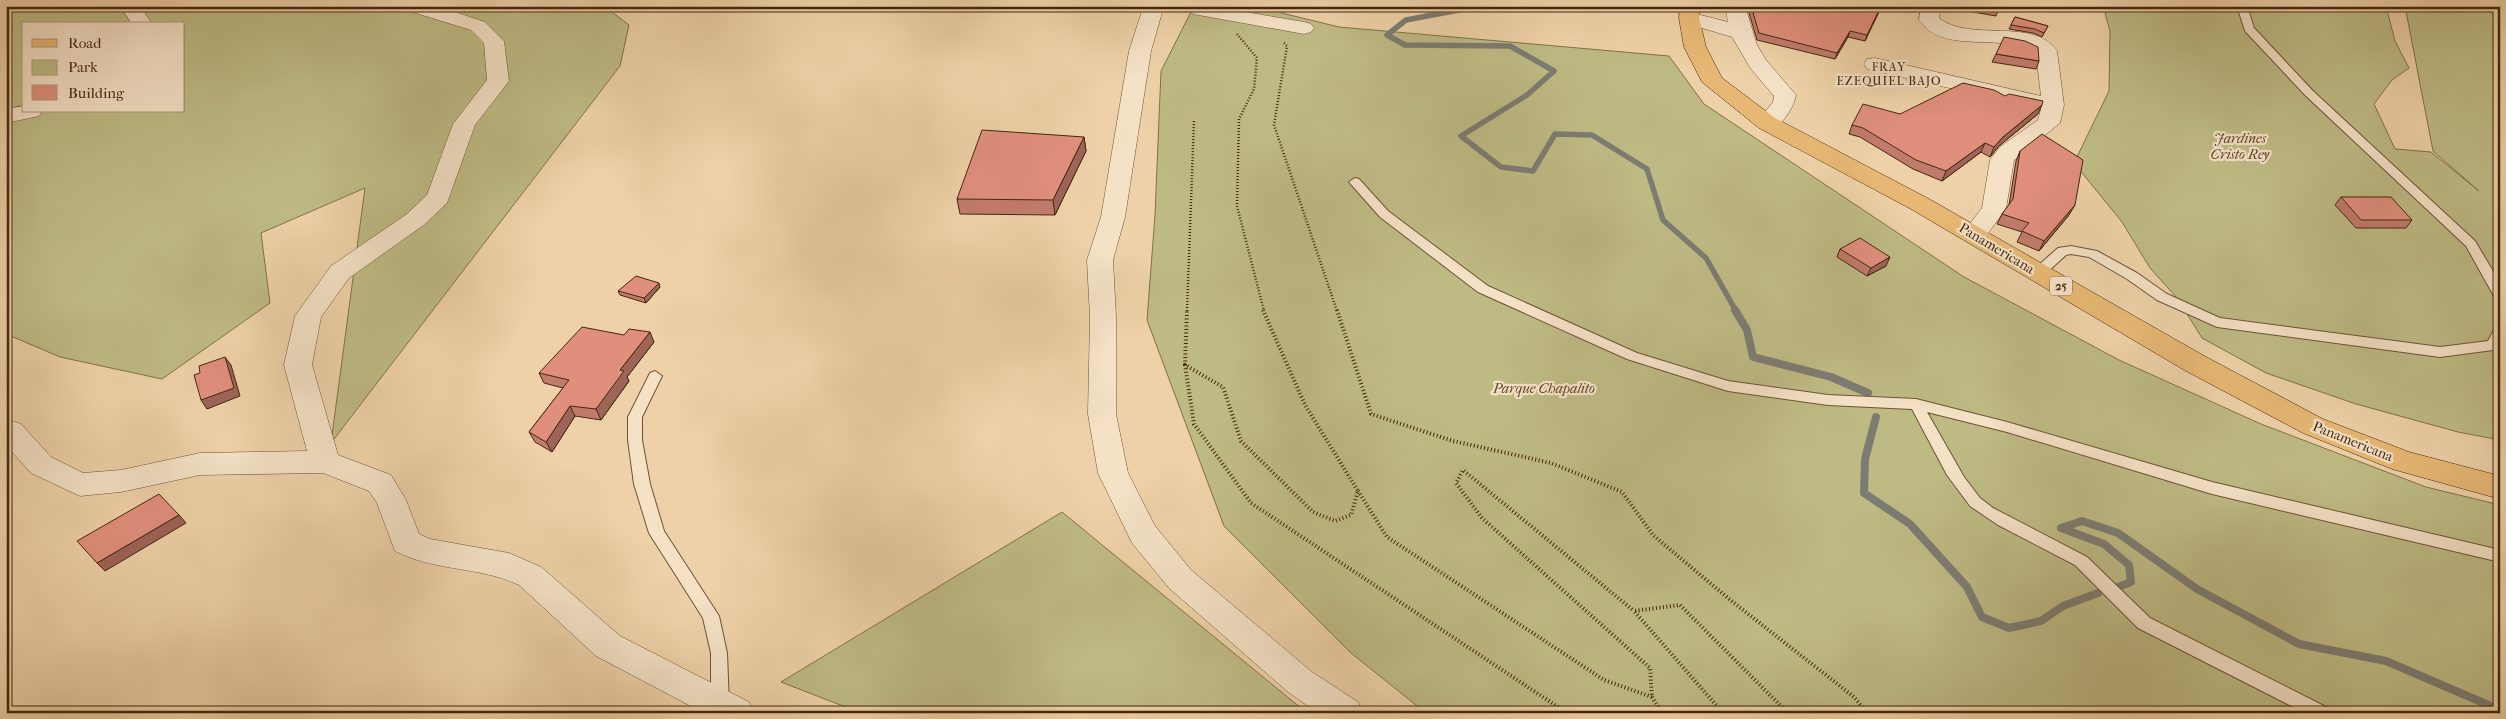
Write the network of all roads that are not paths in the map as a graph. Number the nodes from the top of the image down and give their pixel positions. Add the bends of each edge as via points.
1 (130, 6) edge
2 (413, 6) edge
3 (1198, 6) edge
4 (1735, 6) edge
5 (1931, 6) edge
6 (2242, 6) edge
7 (1152, 7) edge
8 (1689, 12) edge
9 (141, 22) edge
10 (1304, 28) dead end
11 (1739, 32) junction
12 (1875, 64) dead end
13 (2053, 105) junction
14 (26, 112) edge
15 (6, 116) edge
16 (1767, 123) junction
17 (1355, 182) dead end
18 (1974, 234) junction
19 (2038, 273) junction
20 (2500, 295) edge
21 (2500, 331) edge
22 (655, 376) dead end
23 (1916, 404) junction
24 (6, 429) edge
25 (326, 462) junction
26 (2500, 488) edge
27 (2500, 556) edge
28 (729, 709) edge
29 (1346, 713) edge
30 (2322, 713) edge

1 - 9 street
2 - 25 street via 478,26 494,41 498,81 464,124 438,198 416,219 340,272 308,316 298,365
3 - 10 street via 1210,13
4 - 11 street
5 - 13 street via 1929,20 1933,26 1948,32 2031,41 2041,46 2046,51
6 - 20 lane via 2249,29 2309,93 2471,244
7 - 29 street via 1140,51 1113,217 1100,260 1102,414 1113,473 1143,534 1180,579 1300,682
8 - 11 street
8 - 16 main road, Panamericana / 25 via 1695,47 1714,82
11 - 16 street via 1750,55 1785,95 1784,103
12 - 13 street
13 - 18 street via 2049,124 2008,152 2002,160 1994,209
14 - 15 street
16 - 18 main road, Panamericana / 25
17 - 23 lane via 1384,214 1483,288 1632,356 1728,386 1828,400
18 - 19 main road, Panamericana / 25
19 - 21 lane via 2062,251 2093,254 2162,297 2217,322 2440,352 2493,345
19 - 26 main road, Panamericana / 25 via 2196,364 2313,426 2402,461
22 - 28 lane via 635,416 642,484 657,533 711,616
23 - 27 lane via 2007,427 2212,488
23 - 30 lane via 1965,492 1987,510 2081,562 2103,581 2128,611 2144,623
24 - 25 street via 41,465 80,485 121,481 200,464
25 - 28 street via 380,483 391,500 406,542 424,551 509,566 530,576 608,646

